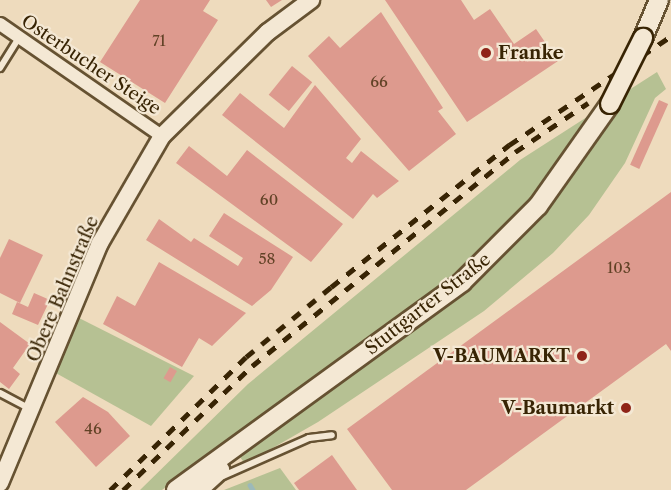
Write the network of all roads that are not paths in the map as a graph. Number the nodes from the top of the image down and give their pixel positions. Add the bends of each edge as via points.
1 (311, 0) edge
2 (659, 0) edge
3 (0, 24) edge
4 (19, 38) junction
5 (0, 68) edge
6 (162, 136) junction
7 (0, 393) edge
8 (291, 408) junction
9 (33, 411) junction
10 (332, 435) dead end
11 (0, 483) edge
12 (202, 487) edge
13 (176, 490) edge

1 - 6 street, Obere Bahnstraße via 268,32
2 - 8 main road, Stuttgarter Straße, bridge via 610,104 566,170 498,248 462,282
3 - 4 street, Osterbucher Steige
4 - 5 lane
4 - 6 street, Osterbucher Steige
6 - 9 street, Obere Bahnstraße via 100,243
7 - 9 lane
8 - 12 main road, Stuttgarter Straße
8 - 13 main road, Stuttgarter Straße
9 - 11 street, Obere Bahnstraße
10 - 12 lane via 309,438

